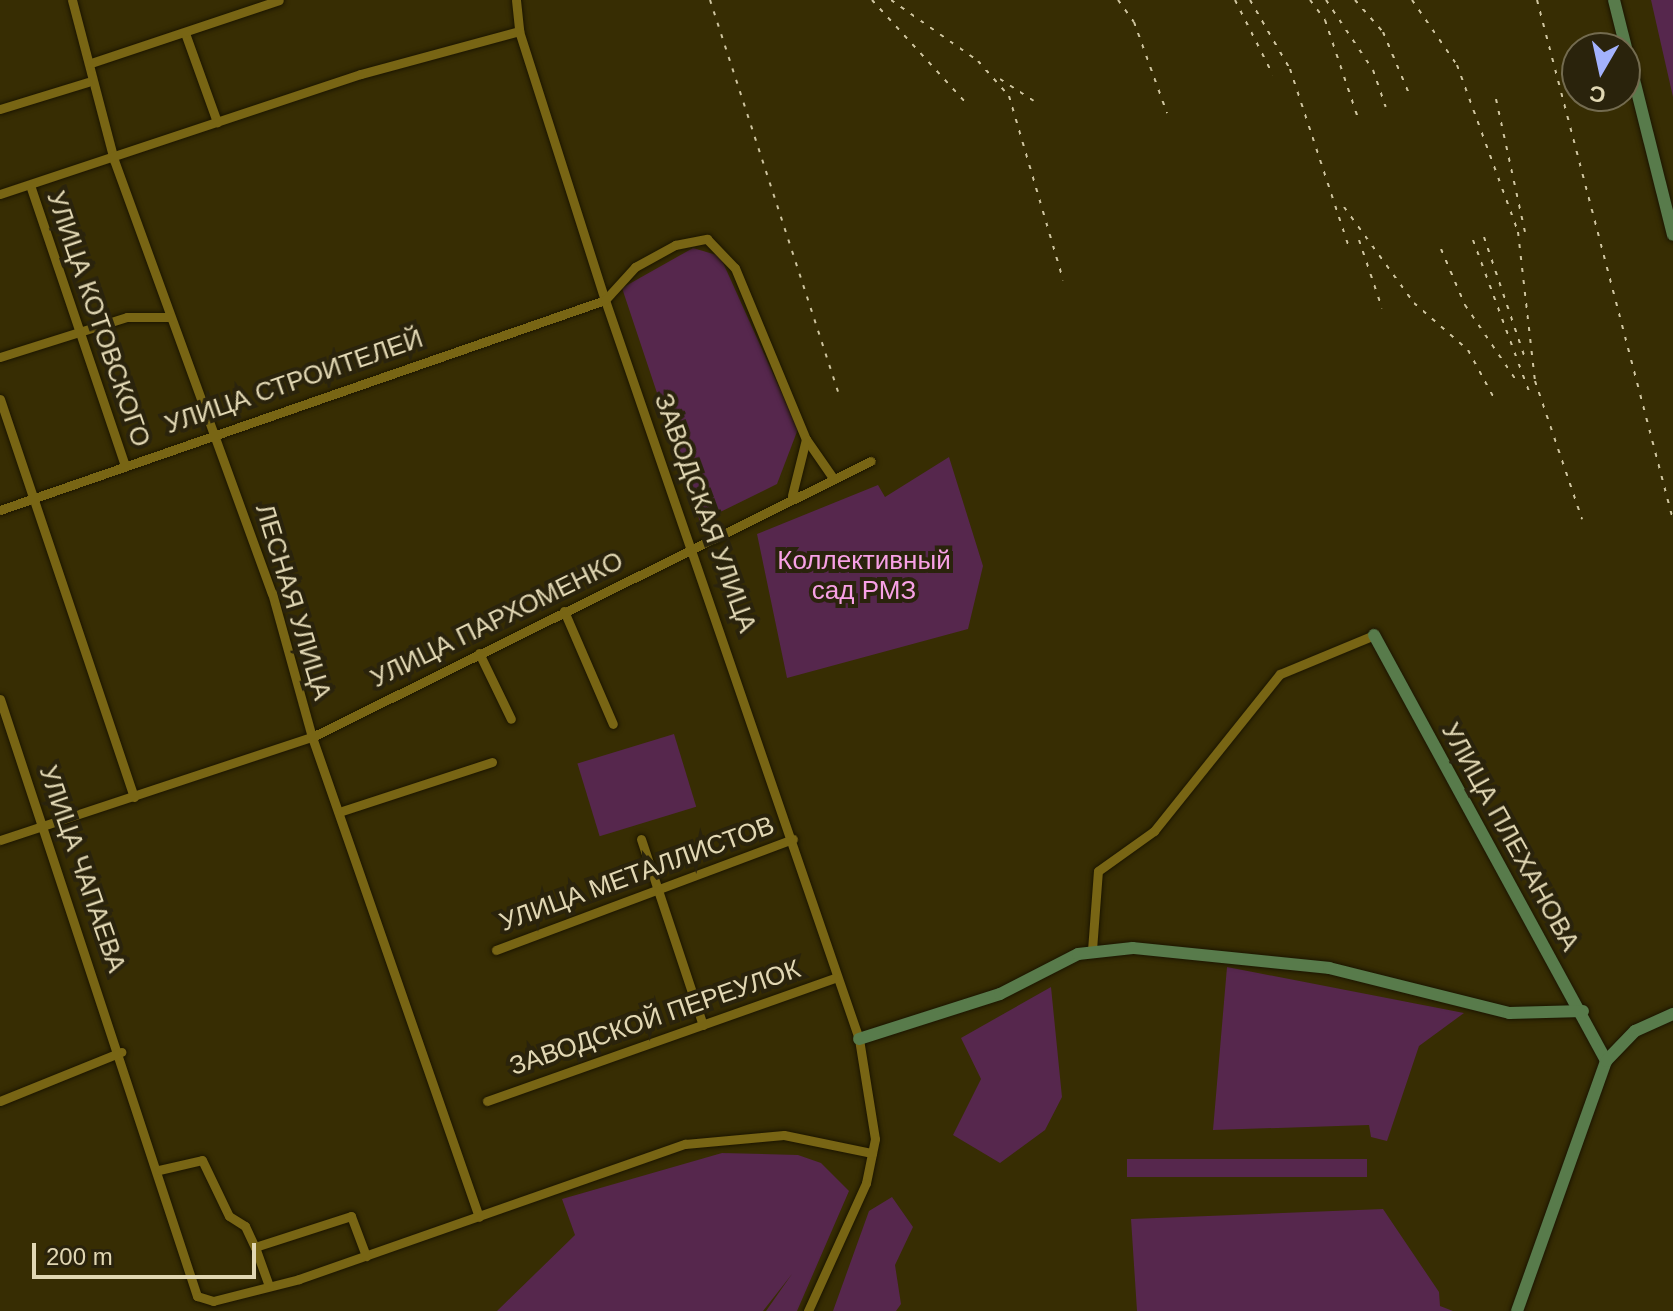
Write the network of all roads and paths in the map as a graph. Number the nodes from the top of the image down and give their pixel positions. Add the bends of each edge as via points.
1 (72, 0) edge
2 (279, 0) edge
3 (516, 0) edge
4 (1614, 0) edge
5 (519, 31) junction
6 (185, 33) junction
7 (91, 63) junction
8 (88, 82) junction
9 (0, 109) edge
10 (217, 122) junction
11 (114, 160) junction
12 (30, 185) junction
13 (0, 194) edge
14 (1673, 235) edge
15 (605, 300) junction
16 (170, 317) junction
17 (79, 330) junction
18 (0, 357) edge
19 (0, 399) edge
20 (213, 431) junction
21 (806, 439) junction
22 (871, 461) dead end
23 (125, 466) junction
24 (833, 478) junction
25 (792, 495) junction
26 (33, 497) junction
27 (0, 510) edge
28 (695, 547) junction
29 (564, 611) junction
30 (1374, 635) joint
31 (479, 653) junction
32 (0, 699) edge
33 (511, 719) dead end
34 (613, 724) dead end
35 (312, 737) junction
36 (492, 762) dead end
37 (134, 797) junction
38 (339, 812) junction
39 (44, 825) junction
40 (641, 839) dead end
41 (793, 839) junction
42 (0, 840) edge
43 (657, 893) junction
44 (496, 950) dead end
45 (1092, 950) junction
46 (837, 977) junction
47 (1583, 1011) junction
48 (1673, 1014) edge
49 (703, 1025) junction
50 (859, 1039) junction
51 (121, 1052) junction
52 (1606, 1061) junction
53 (0, 1101) edge
54 (487, 1101) dead end
55 (872, 1153) junction
56 (159, 1170) junction
57 (479, 1217) junction
58 (255, 1247) junction
59 (366, 1256) junction
60 (269, 1286) junction
61 (808, 1311) edge
62 (1517, 1311) edge

1 - 7 street, ЛЕСНАЯ УЛИЦА
2 - 6 street
3 - 5 street, ЗАВОДСКАЯ УЛИЦА
4 - 14 street
5 - 10 street
5 - 15 street, ЗАВОДСКАЯ УЛИЦА
6 - 7 street
6 - 10 street
7 - 8 street, ЛЕСНАЯ УЛИЦА
8 - 9 street
8 - 11 street, ЛЕСНАЯ УЛИЦА
10 - 11 street
11 - 12 street
11 - 16 street, ЛЕСНАЯ УЛИЦА
12 - 13 street
12 - 17 street, УЛИЦА КОТОВСКОГО
15 - 20 street, УЛИЦА СТРОИТЕЛЕЙ
15 - 21 street via 635,267 675,245 707,239 735,268
15 - 28 street, ЗАВОДСКАЯ УЛИЦА
16 - 17 street via 127,317
16 - 20 street, ЛЕСНАЯ УЛИЦА
17 - 18 street
17 - 23 street, УЛИЦА КОТОВСКОГО
19 - 26 street
20 - 23 street, УЛИЦА СТРОИТЕЛЕЙ
20 - 35 street, ЛЕСНАЯ УЛИЦА via 272,593
21 - 24 street
21 - 25 street
22 - 24 street, УЛИЦА ПАРХОМЕНКО
23 - 26 street, УЛИЦА СТРОИТЕЛЕЙ
24 - 25 street, УЛИЦА ПАРХОМЕНКО
25 - 28 street, УЛИЦА ПАРХОМЕНКО
26 - 27 street, УЛИЦА СТРОИТЕЛЕЙ
26 - 37 street
28 - 29 street, УЛИЦА ПАРХОМЕНКО
28 - 41 street, ЗАВОДСКАЯ УЛИЦА
29 - 31 street, УЛИЦА ПАРХОМЕНКО
29 - 34 street
30 - 45 street via 1280,674 1154,831 1098,871
30 - 47 street, УЛИЦА ПЛЕХАНОВА
31 - 33 street
31 - 35 street, УЛИЦА ПАРХОМЕНКО
32 - 39 street, УЛИЦА ЧАПАЕВА
35 - 37 street, УЛИЦА ПАРХОМЕНКО
35 - 38 street, ЛЕСНАЯ УЛИЦА
36 - 38 street
37 - 39 street, УЛИЦА ПАРХОМЕНКО
38 - 57 street, ЛЕСНАЯ УЛИЦА
39 - 42 street, УЛИЦА ПАРХОМЕНКО
39 - 51 street, УЛИЦА ЧАПАЕВА
40 - 43 street
41 - 43 street, УЛИЦА МЕТАЛЛИСТОВ
41 - 46 street, ЗАВОДСКАЯ УЛИЦА
43 - 44 street, УЛИЦА МЕТАЛЛИСТОВ
43 - 49 street
45 - 47 street via 1243,956 1329,968 1484,1009 1540,1016
45 - 50 street via 972,1005
46 - 49 street, ЗАВОДСКОЙ ПЕРЕУЛОК
46 - 50 street, ЗАВОДСКАЯ УЛИЦА
47 - 52 street, УЛИЦА ПЛЕХАНОВА
48 - 52 street via 1635,1031
49 - 54 street, ЗАВОДСКОЙ ПЕРЕУЛОК
50 - 55 street, ЗАВОДСКАЯ УЛИЦА
51 - 53 street
51 - 56 street, УЛИЦА ЧАПАЕВА
52 - 62 street
55 - 57 street via 784,1135 685,1144
55 - 61 street via 866,1183
56 - 58 street via 202,1160 229,1216 245,1226
56 - 60 street, УЛИЦА ЧАПАЕВА via 197,1296 213,1301
57 - 59 street
58 - 59 street via 351,1216
58 - 60 street
59 - 60 street

